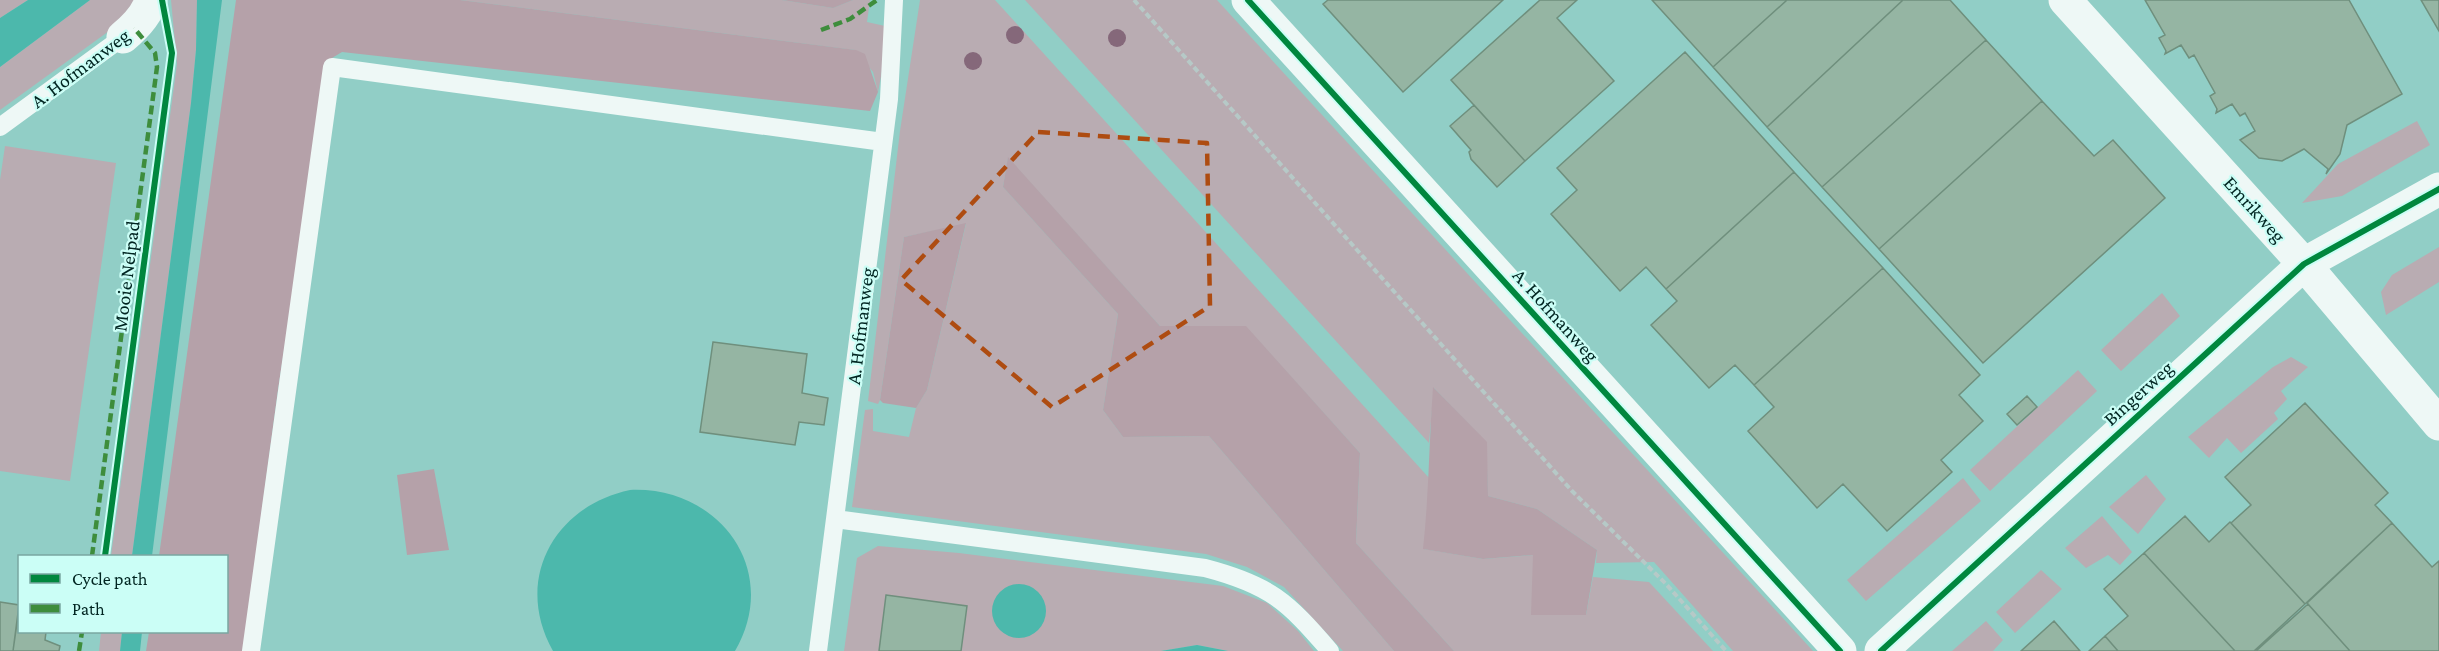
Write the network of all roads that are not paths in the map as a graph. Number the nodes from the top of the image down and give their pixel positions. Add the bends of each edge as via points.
1 (151, 0) edge
2 (894, 0) edge
3 (1248, 0) edge
4 (2065, 0) edge
5 (123, 37) joint
6 (0, 127) edge
7 (883, 142) junction
8 (2439, 189) edge
9 (2304, 264) junction
10 (2439, 424) edge
11 (835, 519) junction
12 (251, 651) edge
13 (818, 651) edge
14 (1330, 651) edge
15 (1840, 651) edge
16 (1881, 651) edge

1 - 5 street, A. Hofmanweg via 134,28
2 - 7 lane, A. Hofmanweg
3 - 15 street, A. Hofmanweg
4 - 9 street, Emrikweg
5 - 6 lane, A. Hofmanweg
7 - 11 lane, A. Hofmanweg
7 - 12 lane via 332,67
8 - 9 street, Bingerweg
9 - 10 street, Emrikweg
9 - 16 street, Bingerweg
11 - 13 lane, A. Hofmanweg
11 - 14 lane via 1214,570 1274,594

